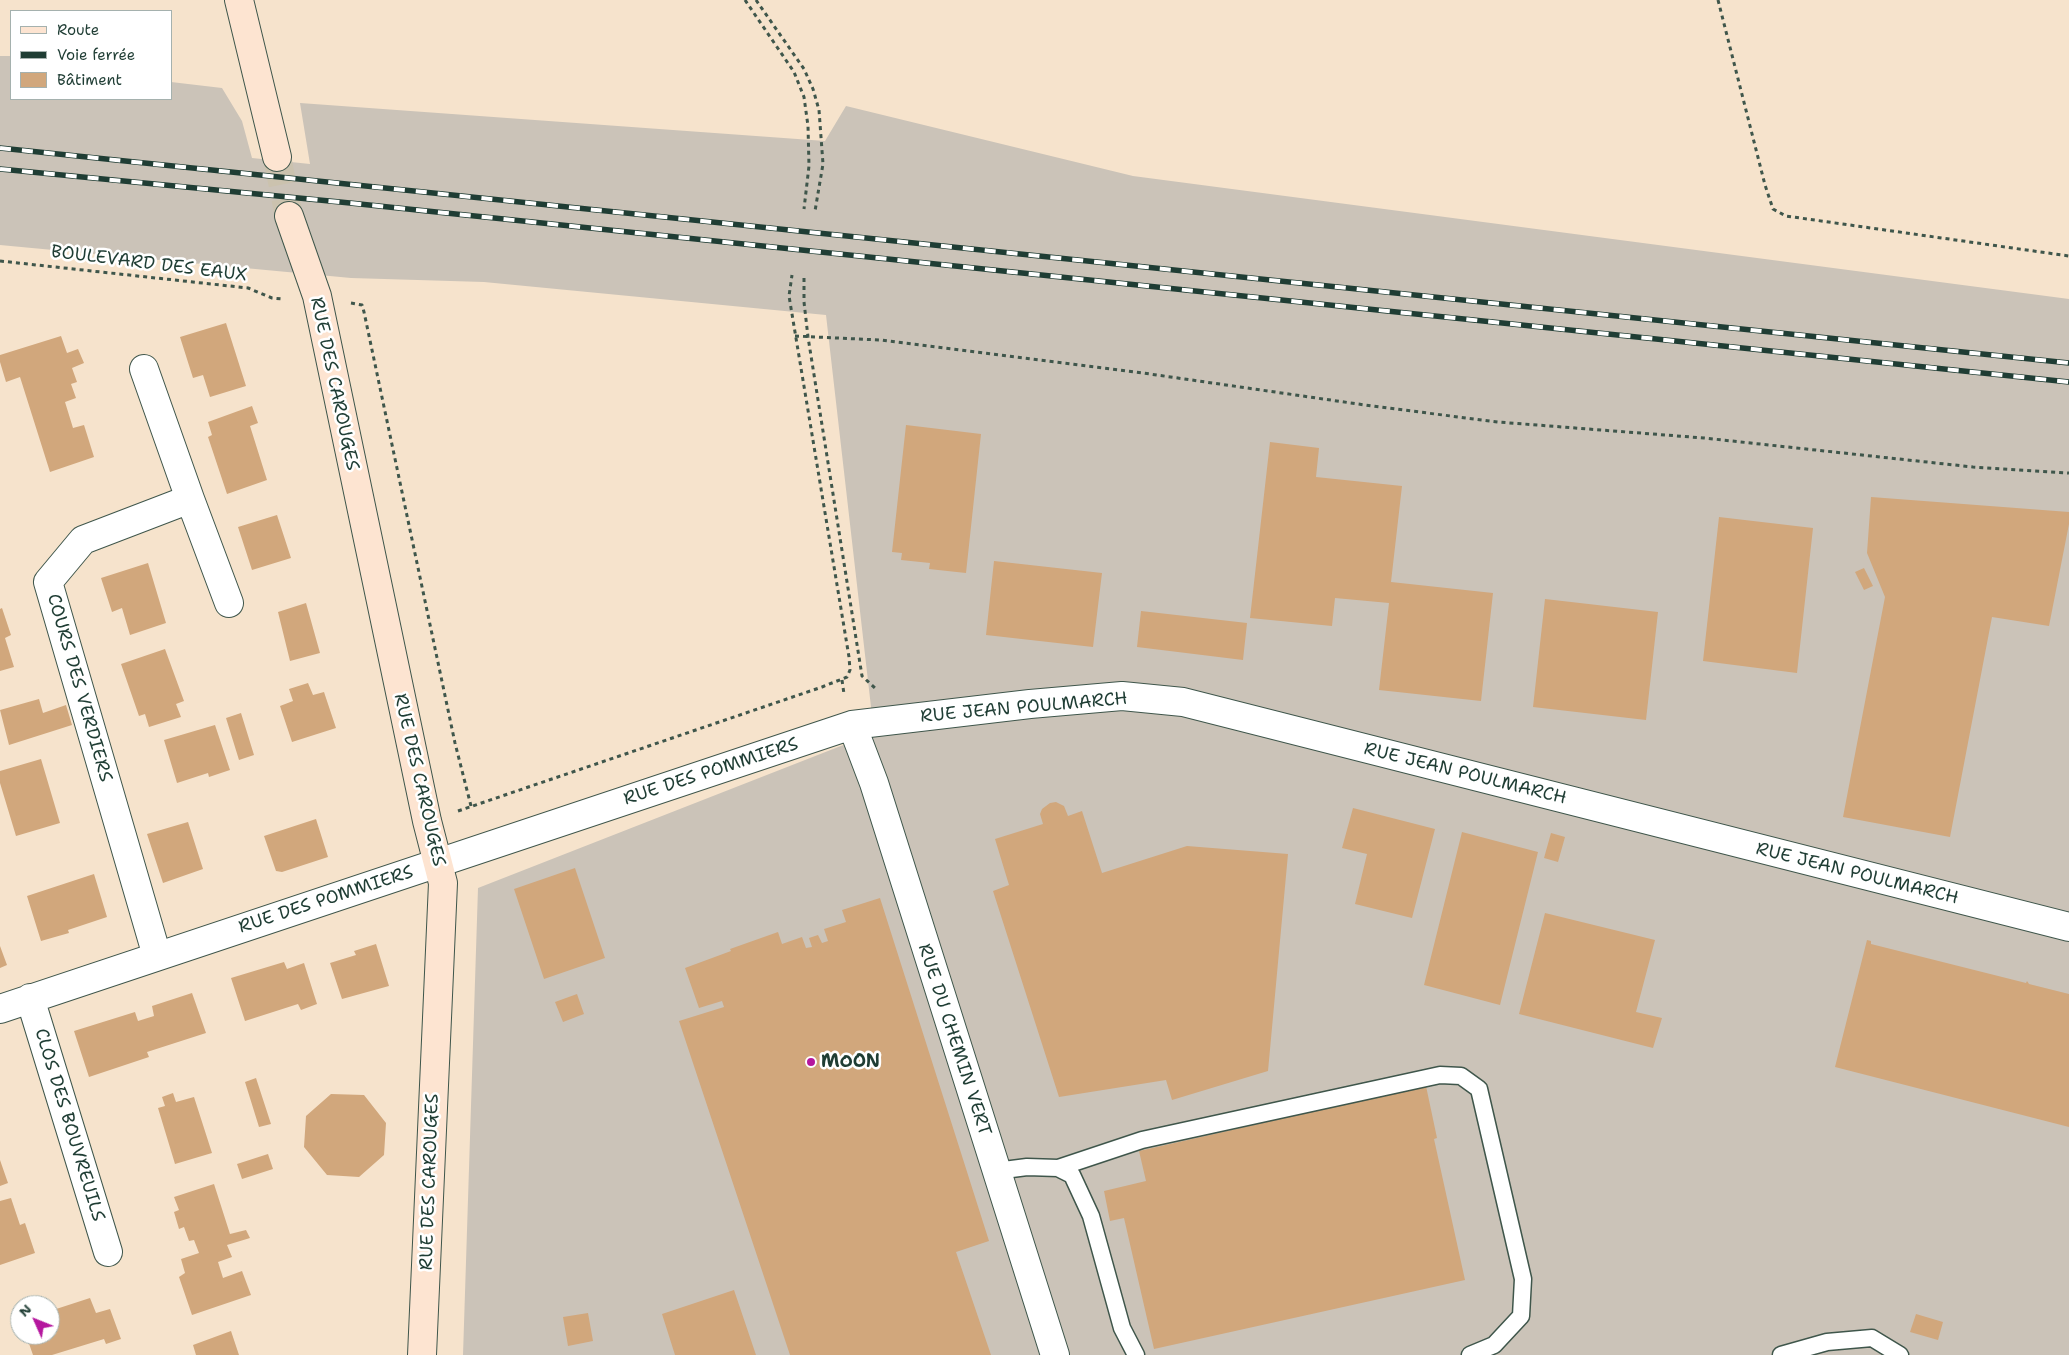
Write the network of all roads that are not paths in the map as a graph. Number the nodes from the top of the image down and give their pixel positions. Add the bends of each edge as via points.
1 (239, 0) edge
2 (277, 157) tunnel mouth
3 (289, 216) tunnel mouth
4 (144, 369) dead end
5 (190, 499) junction
6 (229, 603) dead end
7 (852, 725) junction
8 (437, 863) junction
9 (2069, 927) edge
10 (157, 956) junction
11 (30, 998) junction
12 (0, 1009) edge
13 (1058, 1168) junction
14 (996, 1171) junction
15 (108, 1252) dead end
16 (422, 1355) edge
17 (1054, 1355) edge
18 (1136, 1355) edge
19 (1470, 1355) edge
20 (1781, 1355) edge
21 (1900, 1355) edge

1 - 2 main road
3 - 8 main road, RUE DES CAROUGES via 316,296
4 - 5 street
5 - 6 street
5 - 10 street, COURS DES VERDIERS via 83,540 48,582
7 - 8 street, RUE DES POMMIERS
7 - 9 street, RUE JEAN POULMARCH via 1122,696 1183,702
7 - 14 street, RUE DU CHEMIN VERT via 874,783
8 - 10 street, RUE DES POMMIERS
8 - 16 main road, RUE DES CAROUGES via 443,883
10 - 11 street, RUE DES POMMIERS
11 - 12 street, RUE DES POMMIERS
11 - 15 street, CLOS DES BOUVREUILS
13 - 14 lane
13 - 18 lane via 1072,1175 1091,1216 1122,1328
13 - 19 lane via 1142,1140 1440,1075 1461,1076 1479,1089 1522,1279 1521,1316 1494,1345
14 - 17 street, RUE DU CHEMIN VERT
20 - 21 lane via 1827,1342 1872,1338

